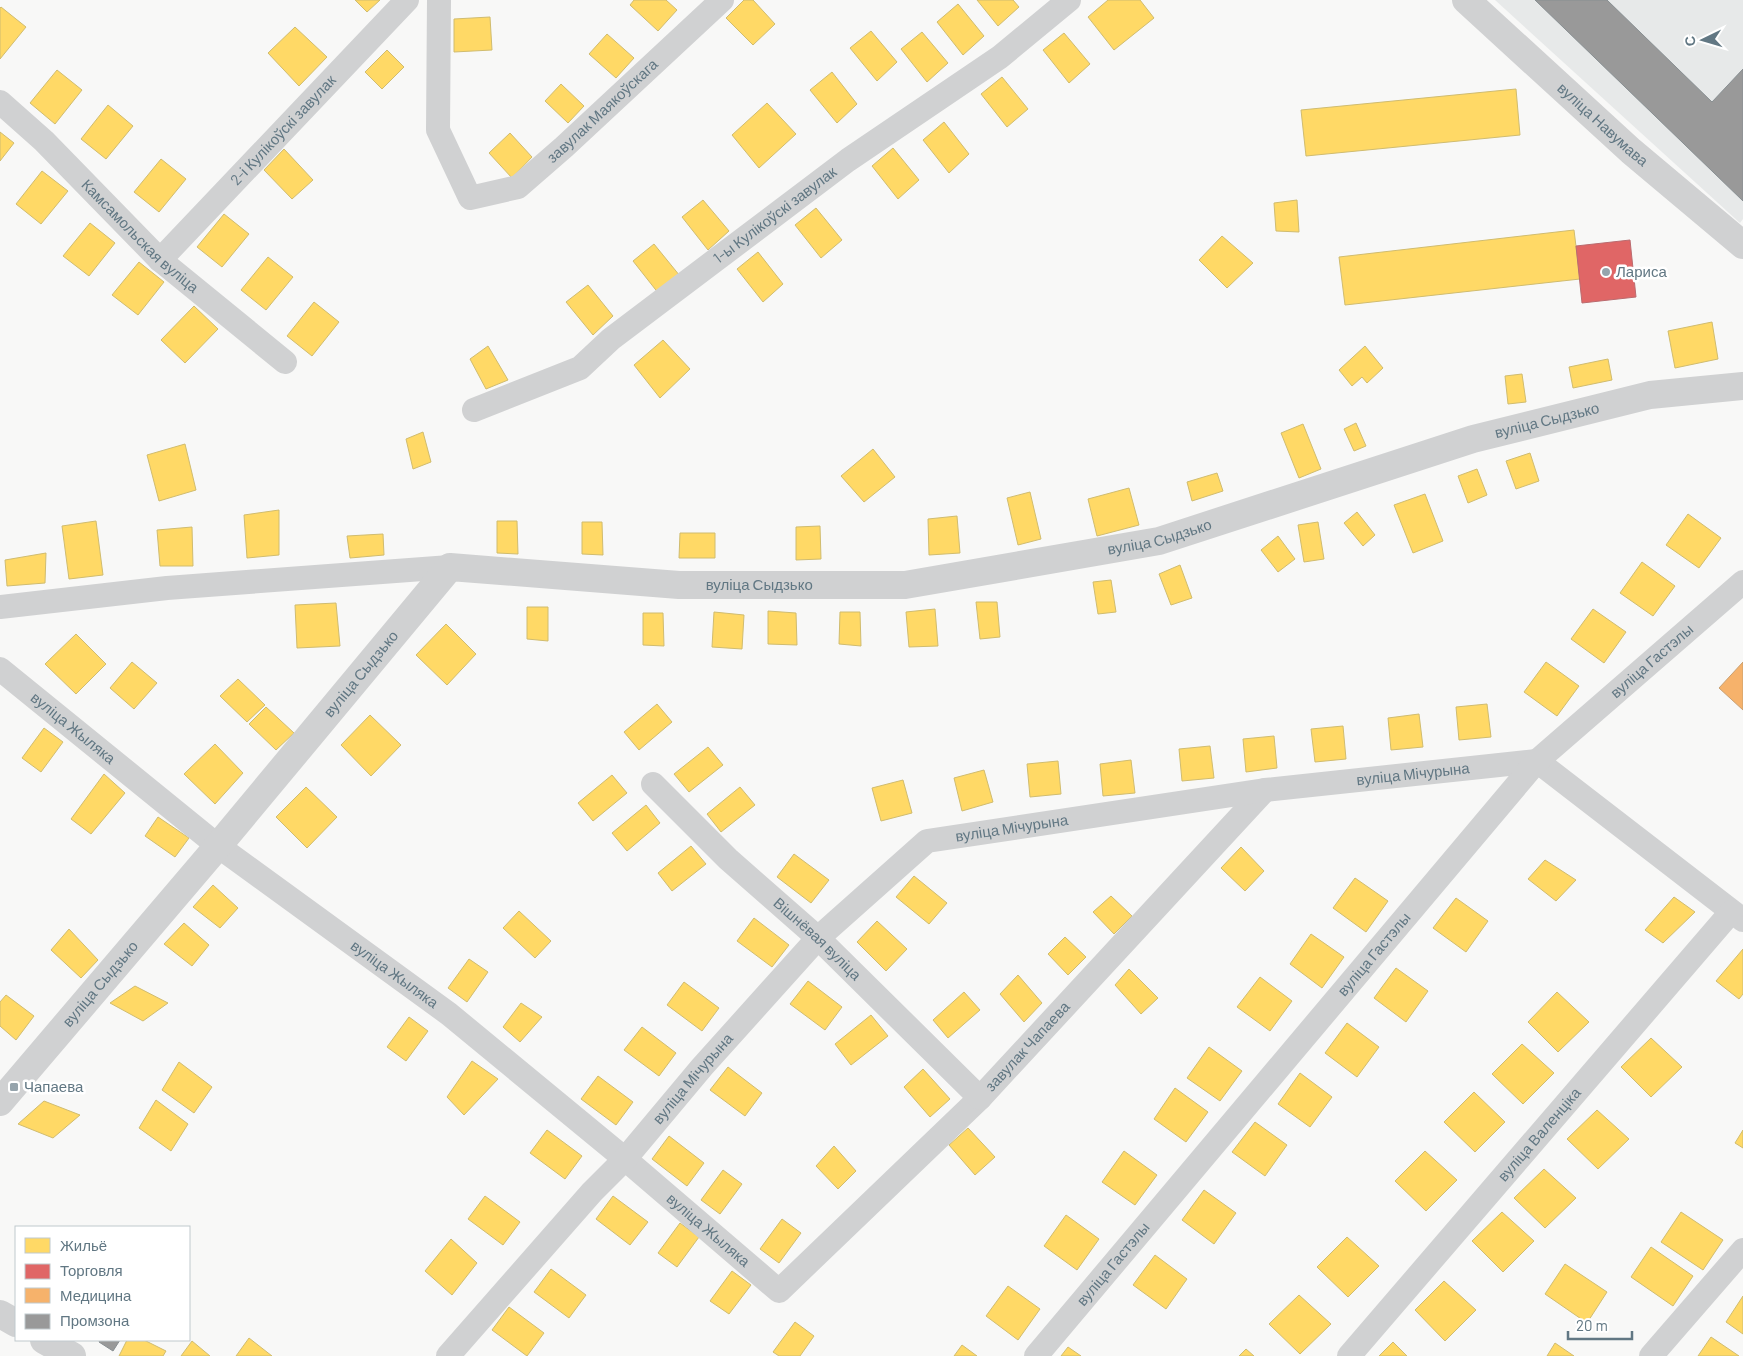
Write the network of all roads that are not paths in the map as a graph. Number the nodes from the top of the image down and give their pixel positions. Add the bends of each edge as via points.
1 (407, 0) edge
2 (439, 0) edge
3 (722, 0) edge
4 (1068, 0) edge
5 (1466, 0) edge
6 (0, 102) edge
7 (1742, 241) edge
8 (160, 260) junction
9 (285, 362) dead end
10 (1743, 386) edge
11 (474, 410) dead end
12 (450, 566) junction
13 (1743, 582) edge
14 (0, 607) edge
15 (0, 669) edge
16 (1537, 761) junction
17 (653, 784) dead end
18 (1265, 790) junction
19 (218, 846) junction
20 (1737, 916) edge
21 (818, 938) junction
22 (980, 1098) junction
23 (0, 1102) edge
24 (625, 1159) junction
25 (1743, 1250) edge
26 (779, 1291) joint
27 (0, 1314) edge
28 (15, 1322) edge
29 (46, 1341) edge
30 (72, 1356) edge
31 (448, 1356) edge
32 (1036, 1356) edge
33 (1349, 1356) edge
34 (1651, 1356) edge

1 - 8 street, 2-і Кулікоўскі завулак
2 - 3 street, завулак Маякоўскага via 438,130 470,198 518,187
4 - 11 street, 1-ы Кулікоўскі завулак via 1000,57 848,160 611,339 580,368
5 - 7 street, вуліца Навумава via 1631,151
6 - 8 street, Камсамольская вуліца via 44,141
8 - 9 street, Камсамольская вуліца
10 - 12 street, вуліца Сыдзько via 1650,395 1473,440 1159,541 905,585 679,585
12 - 14 street via 167,588
12 - 19 street, вуліца Сыдзько
13 - 16 street, вуліца Гастэлы
15 - 19 street, вуліца Жыляка
16 - 18 street, вуліца Мічурына
16 - 20 street
16 - 32 street, вуліца Гастэлы
17 - 21 street, Вішнёвая вуліца via 728,860
18 - 21 street, вуліца Мічурына via 928,841
18 - 22 street, завулак Чапаева
19 - 23 street, вуліца Сыдзько
19 - 24 street, вуліца Жыляка via 449,1014
20 - 33 street, вуліца Валенціка
21 - 22 street, Вішнёвая вуліца
21 - 24 street, вуліца Мічурына via 702,1067
22 - 26 street, завулак Чапаева
24 - 26 street, вуліца Жыляка
24 - 31 street, вуліца Мічурына
25 - 34 street
27 - 28 street
29 - 30 street

